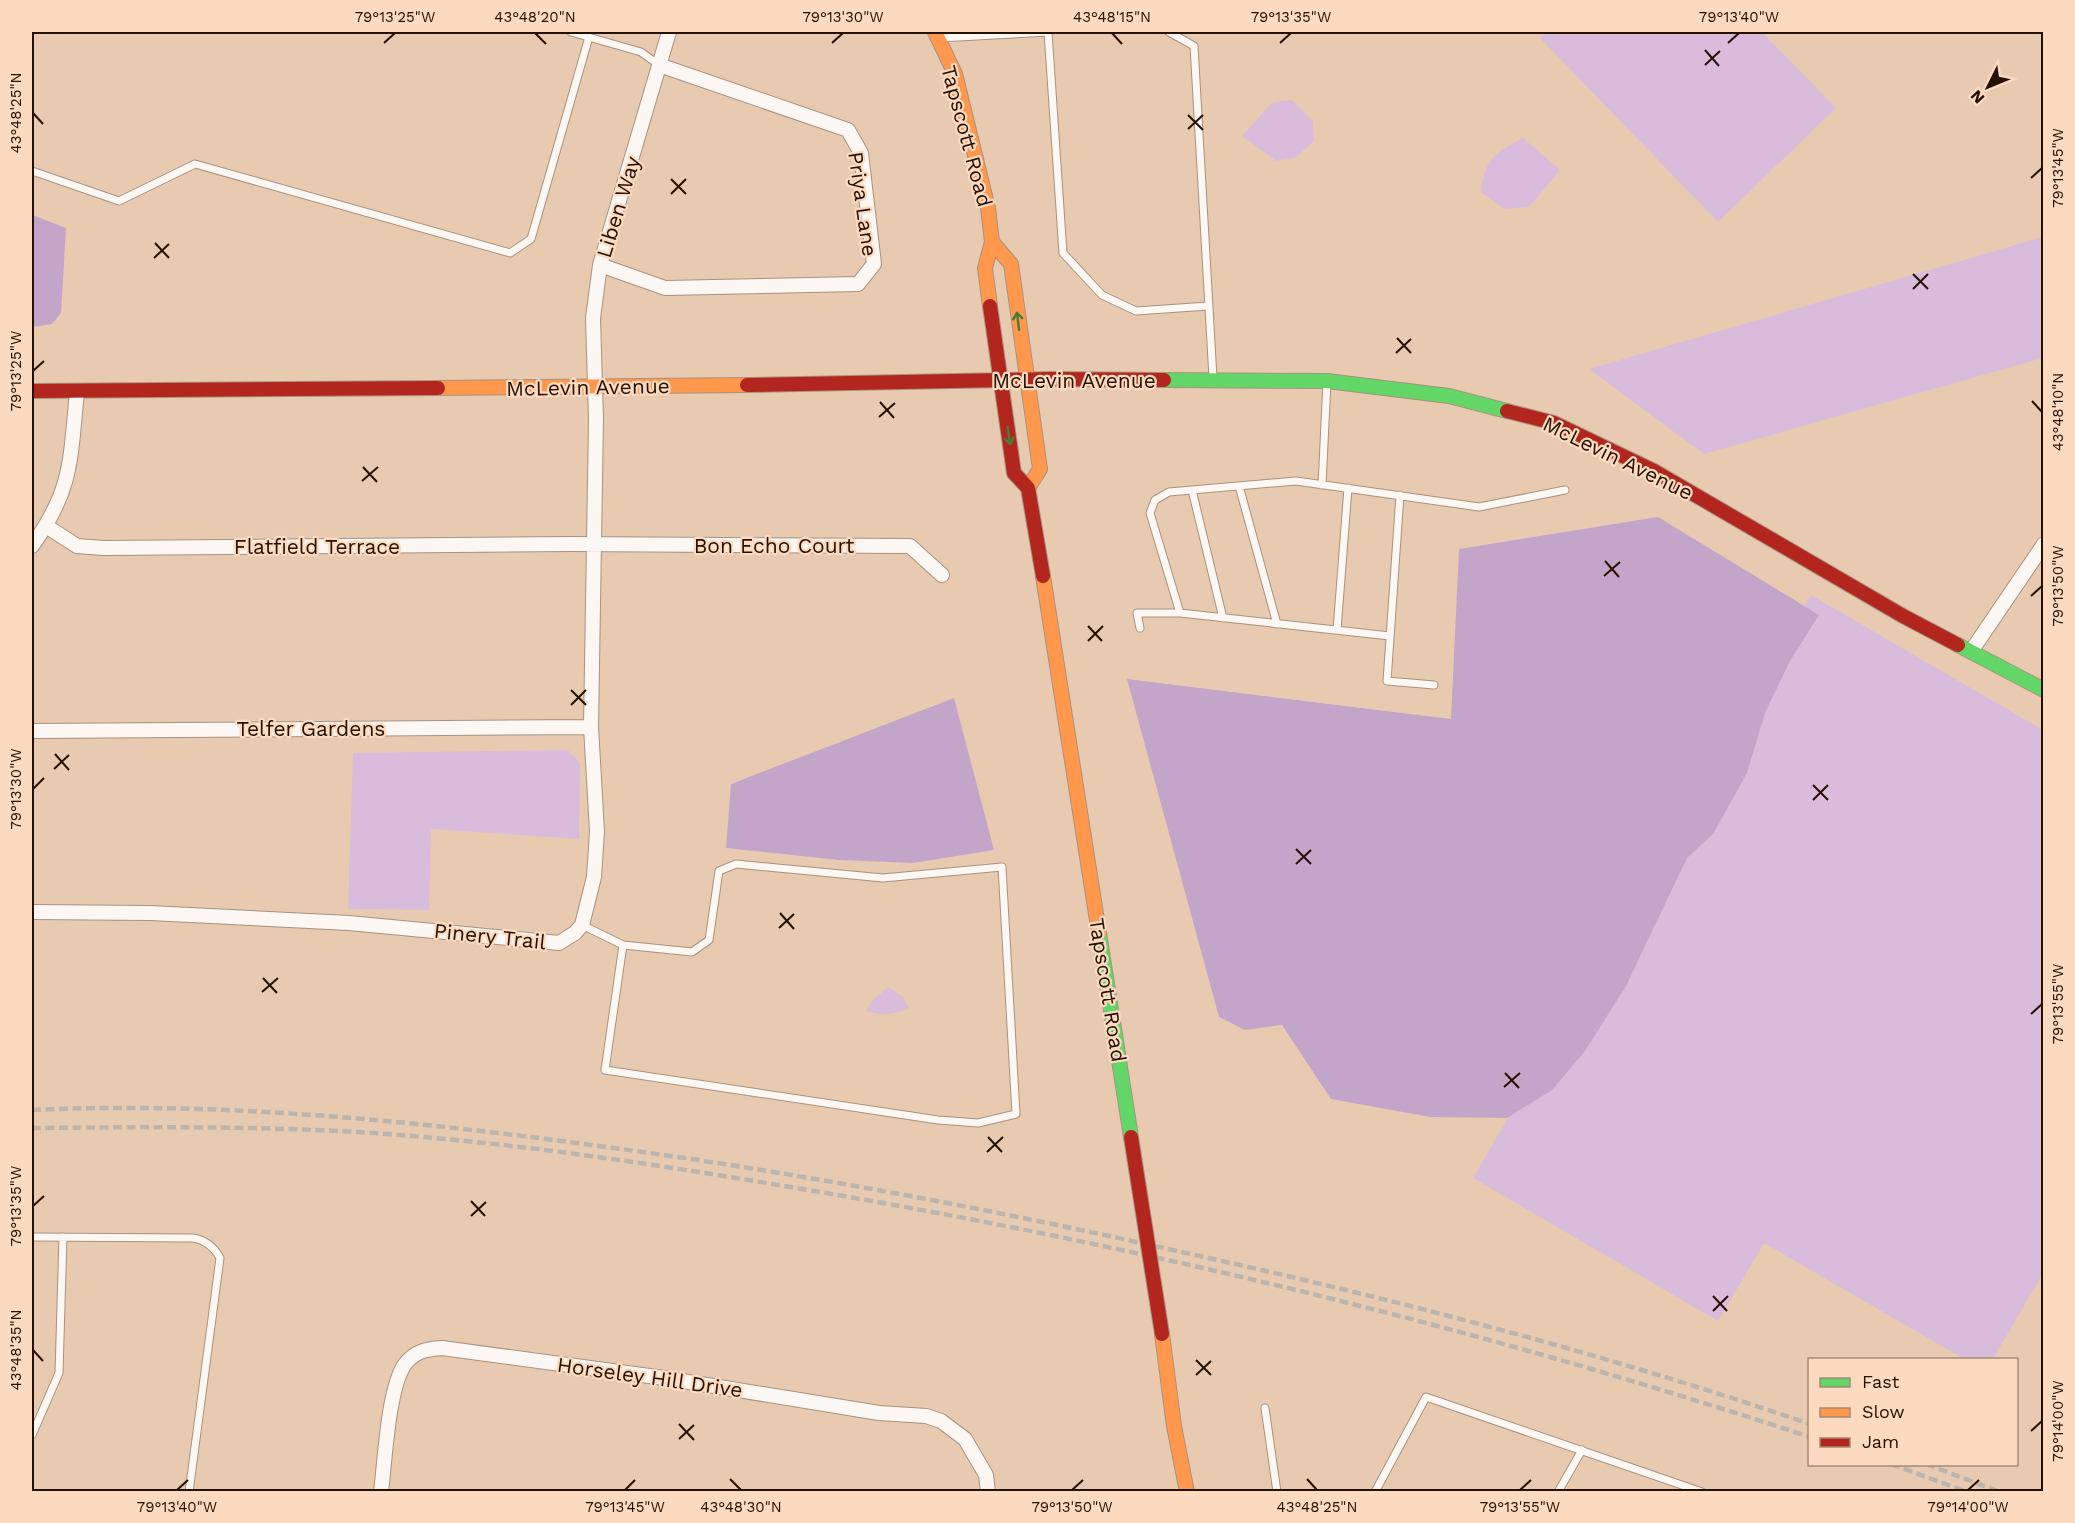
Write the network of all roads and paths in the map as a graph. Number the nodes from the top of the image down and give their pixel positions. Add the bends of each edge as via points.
1 (571, 32) edge
2 (669, 32) edge
3 (1049, 32) edge
4 (1169, 32) edge
5 (936, 35) edge
6 (589, 37) junction
7 (659, 65) junction
8 (32, 171) edge
9 (993, 242) junction
10 (600, 265) junction
11 (1208, 306) junction
12 (1000, 379) junction
13 (1026, 379) junction
14 (1213, 380) junction
15 (1327, 381) junction
16 (596, 386) junction
17 (32, 391) edge
18 (77, 392) junction
19 (1322, 485) junction
20 (1239, 486) junction
21 (1028, 488) junction
22 (1348, 488) junction
23 (1565, 489) dead end
24 (1192, 490) junction
25 (1400, 495) junction
26 (46, 526) junction
27 (2043, 544) edge
28 (594, 545) junction
29 (32, 546) edge
30 (942, 575) dead end
31 (1179, 614) junction
32 (1223, 618) junction
33 (1277, 624) junction
34 (1140, 628) dead end
35 (1337, 630) junction
36 (1390, 636) junction
37 (1972, 650) junction
38 (1434, 685) dead end
39 (2043, 690) edge
40 (591, 727) junction
41 (32, 731) edge
42 (32, 912) edge
43 (582, 925) junction
44 (623, 945) junction
45 (32, 1237) edge
46 (63, 1238) junction
47 (1265, 1408) dead end
48 (32, 1435) edge
49 (1582, 1450) junction
50 (189, 1491) edge
51 (381, 1491) edge
52 (988, 1491) edge
53 (1187, 1491) edge
54 (1277, 1491) edge
55 (1375, 1491) edge
56 (1558, 1491) edge
57 (1702, 1491) edge

1 - 6 lane
2 - 7 street, Liben Way
3 - 5 lane
3 - 11 lane via 1063,253 1102,295 1136,311
4 - 11 lane via 1194,46
5 - 9 street, Tapscott Road via 955,74
6 - 7 lane via 641,52
6 - 8 lane via 531,239 510,253 195,164 118,201
7 - 10 street, Liben Way
7 - 10 street, Priya Lane via 848,130 861,153 874,264 858,284 665,288
9 - 12 street, Tapscott Road via 985,268
13 -> 9 street, Tapscott Road via 1011,264
10 - 16 street, Liben Way via 593,318
11 - 14 lane
12 - 13 street, McLevin Avenue
12 - 16 street, McLevin Avenue
12 -> 21 street, Tapscott Road via 1014,473
13 - 14 street, McLevin Avenue
13 - 21 street, Tapscott Road via 1040,469
14 - 15 street, McLevin Avenue
15 - 19 lane
15 - 37 street, McLevin Avenue via 1449,396 1554,423 1654,471 1903,616
16 - 18 street, McLevin Avenue
16 - 28 street
17 - 18 street, McLevin Avenue
18 - 26 street via 70,470
19 - 20 lane via 1296,481
19 - 22 lane
20 - 24 lane
20 - 33 lane
21 - 53 street, Tapscott Road, bridge
22 - 25 lane
22 - 35 lane
23 - 25 lane via 1479,507
24 - 31 lane via 1169,492 1155,500 1150,513
24 - 32 lane
25 - 36 lane
26 - 28 street, Flatfield Terrace via 77,546 104,548
26 - 29 street
27 - 37 street
28 - 30 street, Bon Echo Court via 910,546
28 - 40 street
31 - 32 lane
31 - 34 lane via 1137,613
32 - 33 lane
33 - 35 lane
35 - 36 lane
36 - 38 lane via 1387,681
37 - 39 street, McLevin Avenue
40 - 41 street, Telfer Gardens
40 - 43 street via 597,831 594,877
42 - 43 street, Pinery Trail via 150,913 350,923 559,943
43 - 44 lane
44 - 44 lane via 692,952 709,940 720,871 736,864 883,878 1002,867 1016,1114 978,1123 939,1120 605,1070
45 - 46 lane
46 - 48 lane via 60,1373
46 - 50 lane via 193,1238 208,1244 220,1258
47 - 54 lane
49 - 55 lane via 1426,1397
49 - 56 lane
49 - 57 lane
51 - 52 street, Horseley Hill Drive via 400,1374 416,1354 442,1348 879,1413 926,1416 941,1421 965,1440 986,1475

